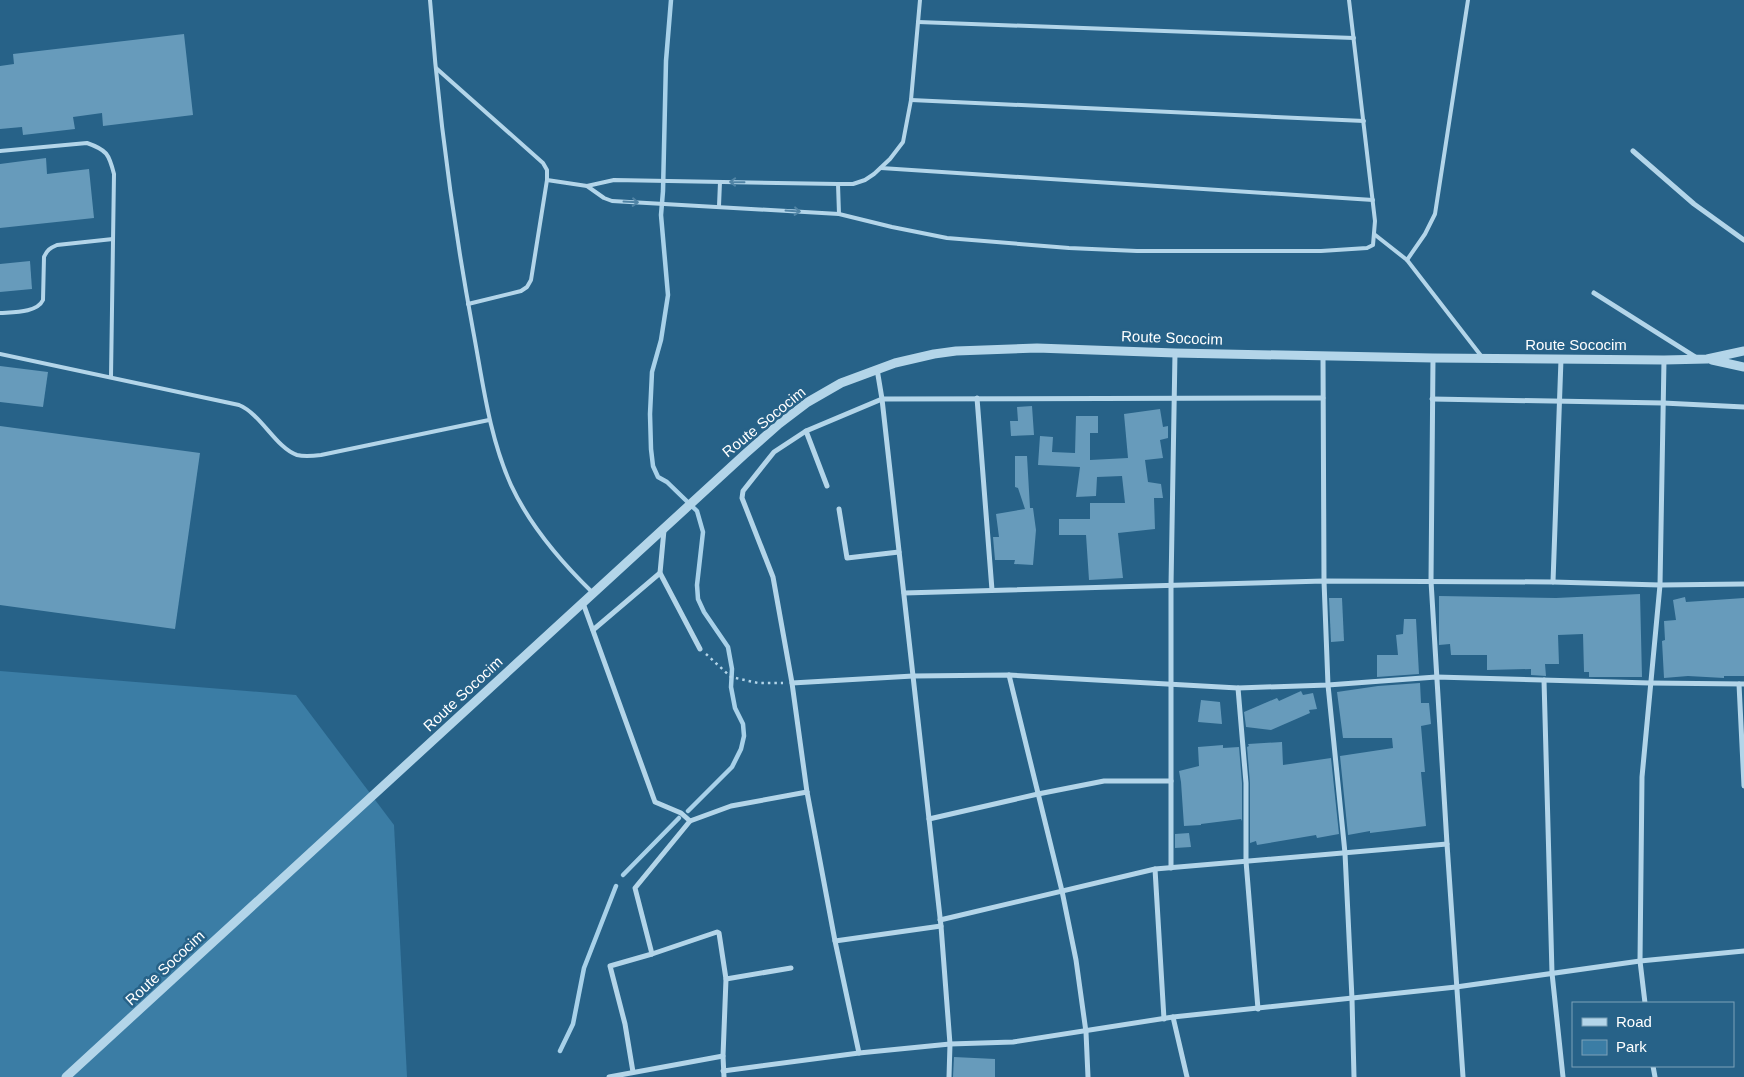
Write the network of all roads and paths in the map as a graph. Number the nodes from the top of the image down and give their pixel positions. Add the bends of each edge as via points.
1 (430, 0) edge
2 (920, 0) edge
3 (1349, 0) edge
4 (1468, 0) edge
5 (918, 22) junction
6 (1354, 38) junction
7 (436, 68) junction
8 (911, 100) junction
9 (1364, 121) junction
10 (0, 151) edge
11 (1633, 151) dead end
12 (881, 168) junction
13 (547, 180) junction
14 (720, 182) junction
15 (838, 184) junction
16 (587, 186) junction
17 (1373, 200) junction
18 (719, 206) junction
19 (839, 214) junction
20 (1374, 234) junction
21 (113, 239) junction
22 (1744, 240) edge
23 (1407, 260) junction
24 (1594, 293) dead end
25 (468, 304) junction
26 (0, 313) edge
27 (1744, 351) edge
28 (1175, 353) junction
29 (0, 354) edge
30 (1323, 356) junction
31 (1433, 358) junction
32 (1483, 358) junction
33 (1561, 359) junction
34 (1704, 359) junction
35 (1664, 360) junction
36 (1744, 367) edge
37 (877, 369) junction
38 (111, 377) junction
39 (882, 398) junction
40 (977, 398) junction
41 (1174, 398) junction
42 (1323, 398) junction
43 (1432, 399) junction
44 (1559, 401) junction
45 (1662, 403) junction
46 (1744, 407) edge
47 (490, 420) junction
48 (806, 431) junction
49 (827, 486) dead end
50 (839, 509) dead end
51 (665, 527) junction
52 (899, 552) junction
53 (660, 573) junction
54 (1324, 581) junction
55 (1431, 581) junction
56 (1553, 582) junction
57 (1744, 584) edge
58 (1660, 585) junction
59 (1171, 586) junction
60 (992, 590) junction
61 (904, 592) junction
62 (593, 593) junction
63 (582, 602) junction
64 (593, 630) junction
65 (700, 649) joint
66 (1009, 675) junction
67 (913, 676) junction
68 (1436, 676) junction
69 (1544, 680) junction
70 (792, 683) junction
71 (1650, 683) junction
72 (1170, 684) junction
73 (1741, 684) edge
74 (1328, 685) junction
75 (1238, 688) junction
76 (1171, 781) junction
77 (1744, 786) edge
78 (807, 792) junction
79 (1038, 794) junction
80 (928, 819) junction
81 (690, 821) junction
82 (1446, 844) junction
83 (1345, 853) junction
84 (1246, 861) junction
85 (1171, 868) junction
86 (1154, 869) junction
87 (1062, 891) junction
88 (940, 923) junction
89 (835, 941) junction
90 (1744, 951) edge
91 (652, 954) junction
92 (1640, 961) junction
93 (791, 968) dead end
94 (1552, 973) junction
95 (726, 979) junction
96 (1456, 987) junction
97 (1352, 999) junction
98 (1645, 1002) edge
99 (1258, 1009) junction
100 (1173, 1017) junction
101 (1164, 1019) junction
102 (1086, 1032) junction
103 (950, 1044) junction
104 (859, 1053) junction
105 (723, 1056) junction
106 (633, 1072) junction
107 (723, 1074) edge
108 (66, 1077) edge
109 (609, 1077) edge
110 (949, 1077) edge
111 (1088, 1077) edge
112 (1187, 1077) edge
113 (1354, 1077) edge
114 (1463, 1077) edge
115 (1563, 1077) edge

1 - 7 lane
2 - 5 lane
3 - 6 lane
4 - 23 lane via 1435,214
5 - 6 lane
5 - 8 lane
6 - 9 lane
7 - 13 lane via 543,163
7 - 25 lane
8 - 9 lane
8 - 12 lane via 903,142
9 - 17 lane
10 - 21 lane via 86,143 100,148 110,158 114,174
11 - 22 street via 1694,204
12 - 15 lane via 865,180
12 - 17 lane
13 - 16 lane
13 - 25 lane via 531,280 527,287
15 -> 14 lane
14 - 16 lane via 614,180
14 - 18 lane
15 - 19 lane
16 -> 18 lane via 612,201
17 - 20 lane
18 -> 19 lane
19 - 20 lane via 947,238 1137,251 1364,248 1373,244
20 - 23 lane
21 - 26 lane via 51,247 44,257 41,304 36,308
21 - 38 lane
23 - 32 lane
24 - 34 street via 1682,350
25 - 47 lane
27 - 34 street
28 - 30 street, Route Sococim
28 - 37 street, Route Sococim via 998,348 934,354
28 - 41 street
29 - 38 lane
30 - 31 street, Route Sococim
30 - 42 street
31 - 32 street, Route Sococim
31 - 43 street
32 - 33 street, Route Sococim
33 - 35 street, Route Sococim
33 - 44 street
34 - 35 street, Route Sococim
34 - 36 street
35 - 45 street
37 - 39 street
37 - 51 street, Route Sococim via 841,383 808,402 779,424
38 - 47 lane via 238,404 291,452 300,456 321,455
39 - 40 street
39 - 48 street
39 - 52 street
40 - 41 street
40 - 60 street
41 - 42 street
41 - 59 street
42 - 54 street
43 - 44 street
43 - 55 street
44 - 45 street
44 - 56 street
45 - 46 street
45 - 58 street
47 - 62 lane via 499,454 528,516 559,559
48 - 49 street
48 - 70 street via 774,452 741,494 772,577
50 - 52 street via 847,558
51 - 53 street
51 - 62 street, Route Sococim
52 - 61 street
53 - 64 street
53 - 65 street
54 - 55 street
54 - 59 street
54 - 74 street
55 - 56 street
55 - 68 street
56 - 58 street
57 - 58 street
58 - 71 street
59 - 60 street
59 - 72 street
60 - 61 street
61 - 67 street
62 - 63 street, Route Sococim
63 - 64 street
63 - 108 street, Route Sococim
64 - 81 street via 655,802 681,813
65 - 70 path via 731,677 758,683
66 - 67 street
66 - 72 street
66 - 79 street
67 - 70 street
67 - 80 street
68 - 69 street
68 - 74 street
68 - 82 street
69 - 71 street
69 - 94 street
70 - 78 street
71 - 73 street
71 - 92 street via 1642,777
72 - 75 street
72 - 76 street
73 - 77 street
74 - 75 street
74 - 83 street
75 - 84 street via 1246,783
76 - 79 street via 1104,781
76 - 85 street
78 - 81 street via 731,806
78 - 89 street
79 - 80 street
79 - 87 street
80 - 88 street
81 - 91 street via 634,888
82 - 83 street
82 - 96 street
83 - 84 street
83 - 97 street
84 - 85 street
84 - 99 street
85 - 86 street
86 - 87 street
86 - 101 street
87 - 88 street
87 - 102 street
88 - 89 street
88 - 103 street
89 - 104 street
90 - 92 street
91 - 95 street via 719,932
91 - 106 street via 610,966
92 - 94 street
92 - 98 street
93 - 95 street
94 - 96 street
94 - 115 street
95 - 105 street
96 - 97 street
96 - 114 street
97 - 99 street
97 - 113 street
99 - 100 street
100 - 101 street
100 - 112 street
101 - 102 street
102 - 103 street via 1013,1042
102 - 111 street
103 - 104 street
103 - 110 street
104 - 107 street
105 - 106 street
105 - 107 street
106 - 109 street

